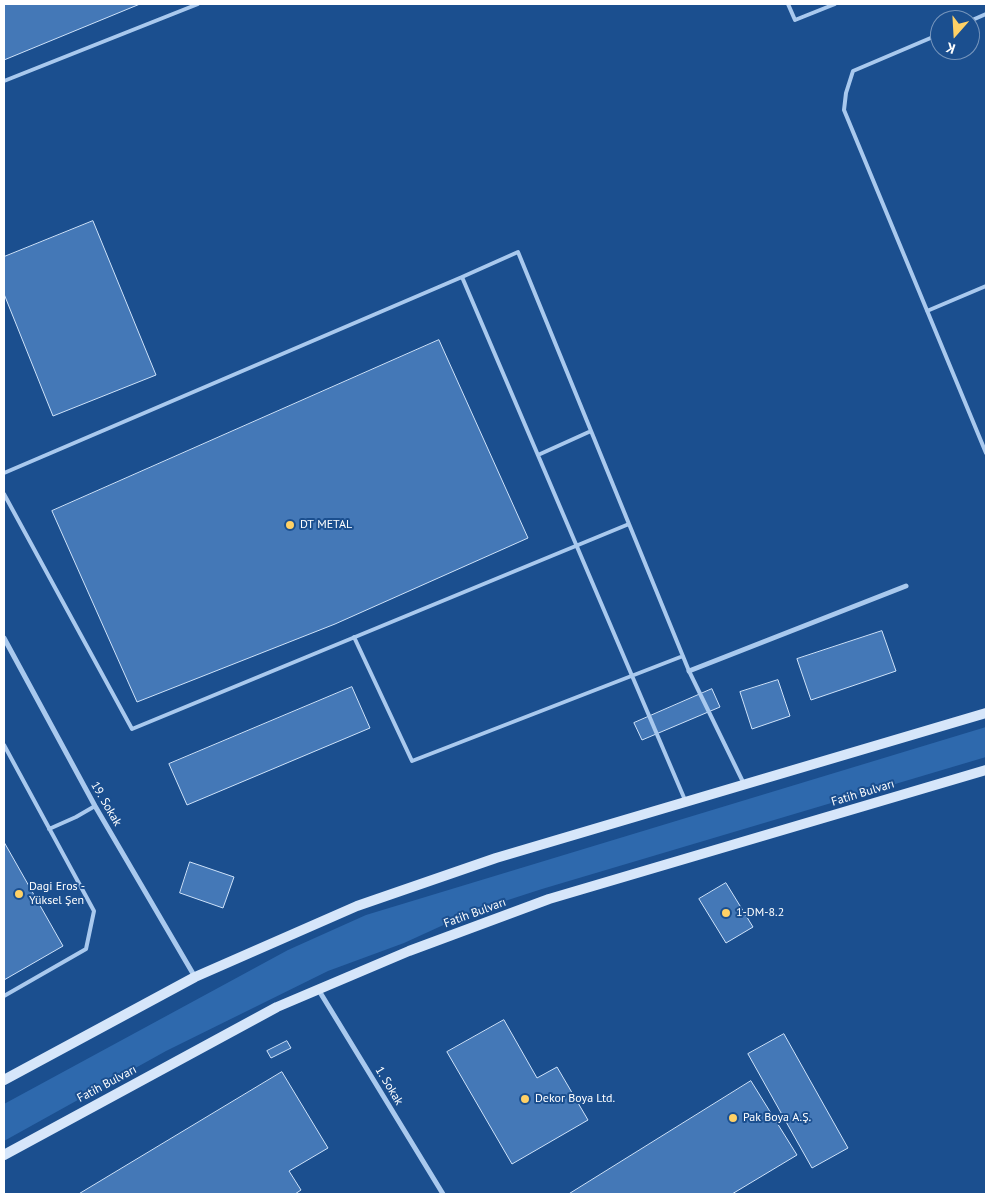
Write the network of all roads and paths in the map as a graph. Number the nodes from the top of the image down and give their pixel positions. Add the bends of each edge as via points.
1 (198, 4) edge
2 (788, 4) edge
3 (835, 4) edge
4 (930, 38) edge
5 (4, 81) edge
6 (462, 277) junction
7 (986, 286) edge
8 (927, 311) junction
9 (591, 431) junction
10 (986, 454) edge
11 (538, 455) junction
12 (4, 473) edge
13 (4, 494) edge
14 (629, 524) junction
15 (576, 545) junction
16 (906, 586) dead end
17 (354, 637) junction
18 (4, 640) edge
19 (683, 656) junction
20 (689, 671) junction
21 (632, 674) junction
22 (986, 713) edge
23 (4, 745) edge
24 (986, 770) edge
25 (744, 786) junction
26 (686, 802) junction
27 (95, 806) junction
28 (49, 829) junction
29 (195, 977) junction
30 (318, 988) junction
31 (4, 996) edge
32 (4, 1080) edge
33 (4, 1155) edge
34 (443, 1194) edge

1 - 5 lane
2 - 3 lane via 795,20
4 - 8 lane via 853,71 844,110
6 - 9 lane via 518,252
6 - 11 lane
6 - 12 lane
7 - 8 lane
8 - 10 lane
9 - 11 lane
9 - 14 lane
11 - 15 lane
13 - 17 lane via 132,729
14 - 15 lane
14 - 19 lane
15 - 17 lane
15 - 21 lane
16 - 20 street
17 - 21 lane via 412,761
18 - 27 street, 19. Sokak
19 - 20 lane
19 - 21 lane
20 - 25 lane
21 - 26 lane
22 - 25 main road
23 - 28 lane
24 - 30 main road, Fatih Bulvarı via 549,899
25 - 26 main road
26 - 29 main road via 496,858 357,906
27 - 28 lane
27 - 29 street, 19. Sokak
28 - 31 lane via 94,911 86,949
29 - 32 main road
30 - 33 main road, Fatih Bulvarı
30 - 34 street, 1. Sokak

